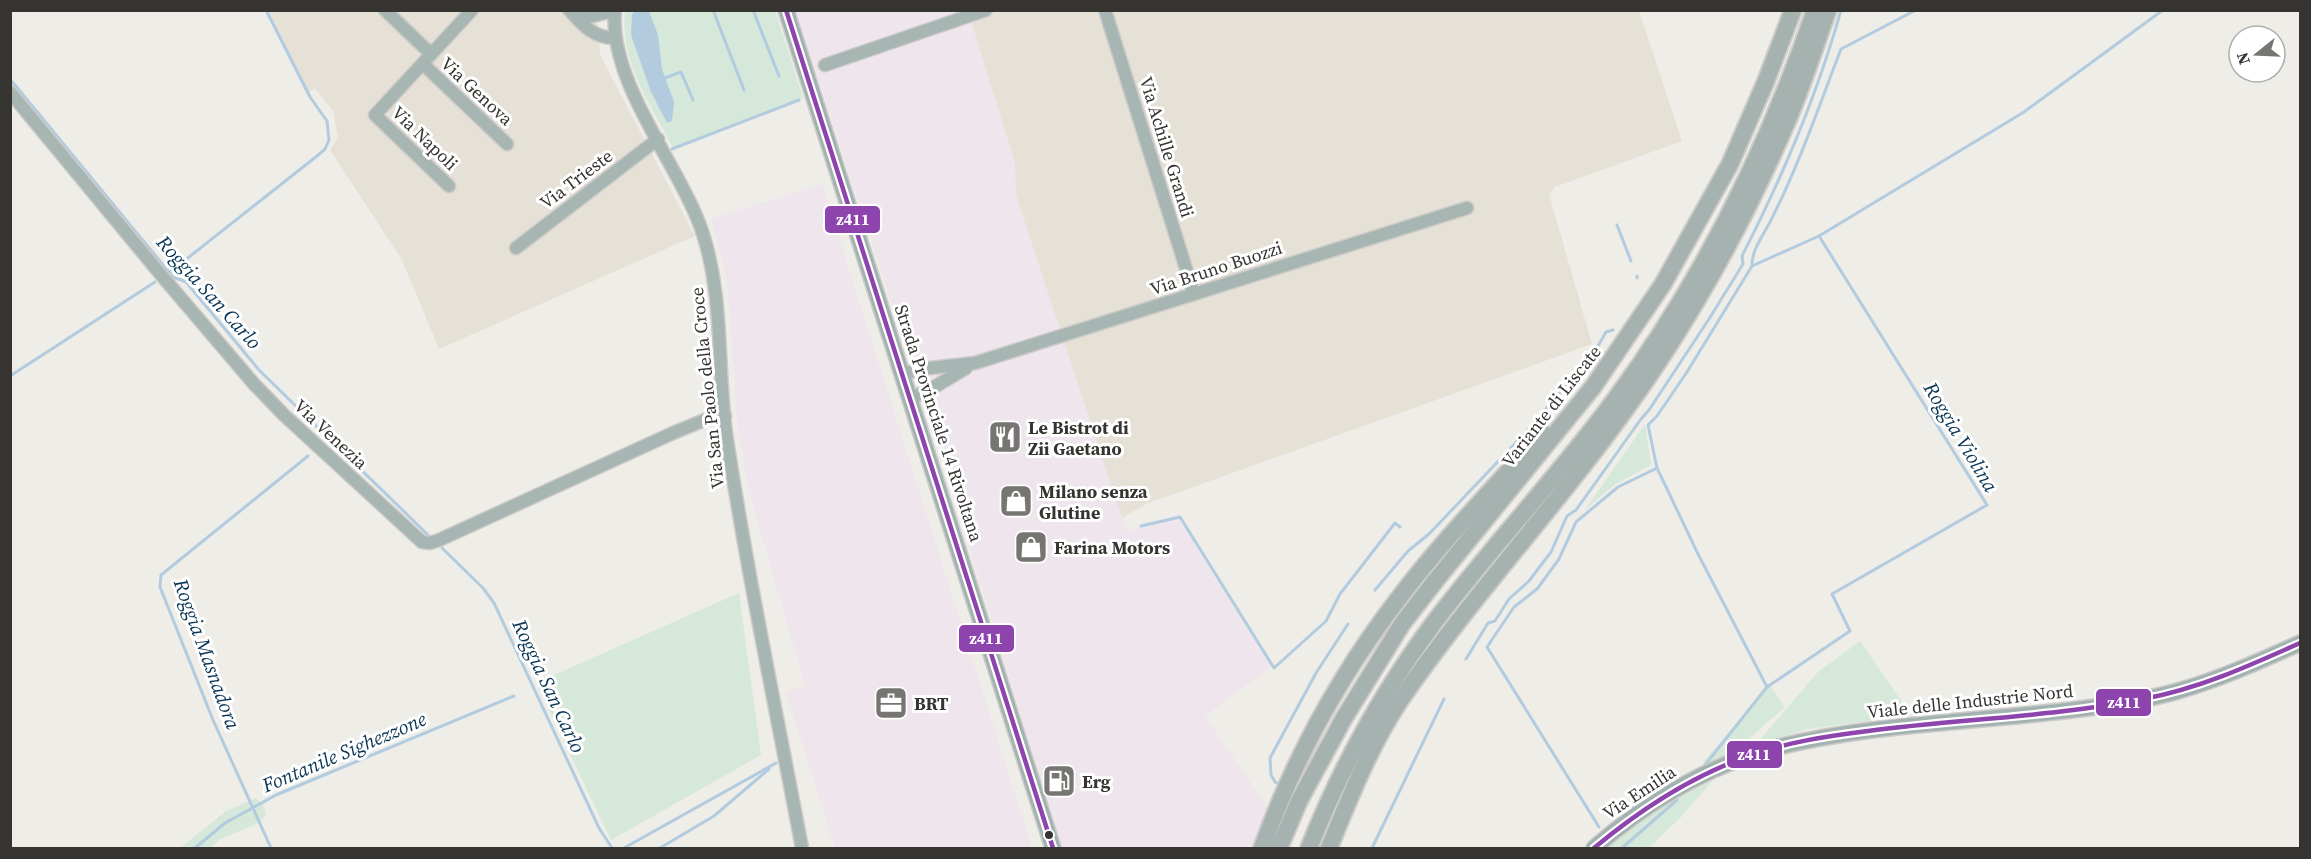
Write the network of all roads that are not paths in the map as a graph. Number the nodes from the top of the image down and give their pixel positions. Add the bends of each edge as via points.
1 (385, 10) edge
2 (471, 10) edge
3 (786, 10) edge
4 (986, 10) edge
5 (1105, 10) edge
6 (1794, 10) edge
7 (1815, 10) edge
8 (1828, 10) edge
9 (569, 11) edge
10 (615, 11) edge
11 (615, 38) junction
12 (427, 59) junction
13 (825, 65) dead end
14 (10, 92) edge
15 (658, 139) junction
16 (507, 144) dead end
17 (1733, 156) junction
18 (449, 186) dead end
19 (1467, 208) dead end
20 (516, 248) dead end
21 (1194, 294) junction
22 (975, 363) junction
23 (903, 374) junction
24 (911, 398) junction
25 (725, 416) junction
26 (2301, 643) edge
27 (1710, 772) joint
28 (802, 849) edge
29 (1053, 849) edge
30 (1262, 849) edge
31 (1279, 849) edge
32 (1308, 849) edge
33 (1329, 849) edge
34 (1594, 849) edge

1 - 12 street, Via Genova
2 - 12 street
3 - 23 main road, Strada Provinciale 14 Rivoltana
4 - 13 street
5 - 21 street, Via Achille Grandi
6 - 17 highway, Variante di Liscate
7 - 32 highway via 1750,176 1703,267 1613,402 1432,625 1384,699
8 - 33 highway via 1760,185 1712,276 1608,433 1399,703 1377,741
9 - 10 street via 588,17
9 - 11 street via 591,33
10 - 11 street, Via San Paolo della Croce
11 - 15 street, Via San Paolo della Croce via 624,71
12 - 16 street, Via Genova
12 - 18 street, Via Napoli via 375,115
14 - 25 street, Via Venezia via 254,384 422,542 439,540 673,433 712,417
15 - 20 street, Via Trieste
15 - 25 street, Via San Paolo della Croce via 698,220 711,261
17 - 30 highway via 1605,359 1400,596 1377,629 1308,743
17 - 31 highway, Variante di Liscate via 1681,254 1631,334 1572,414 1412,610 1299,801
19 - 21 street, Via Bruno Buozzi
21 - 22 street, Via Bruno Buozzi
22 - 23 street, Via Bruno Buozzi
22 - 24 street, Via Bruno Buozzi
23 - 24 main road, Strada Provinciale 14 Rivoltana
24 - 29 main road, Strada Provinciale 14 Rivoltana
25 - 28 street, Via San Paolo della Croce via 737,503
26 - 27 main road, Viale delle Industrie Nord via 2237,671 2177,691 2080,709 1818,739 1766,751
27 - 34 main road, Via Emilia via 1650,805

